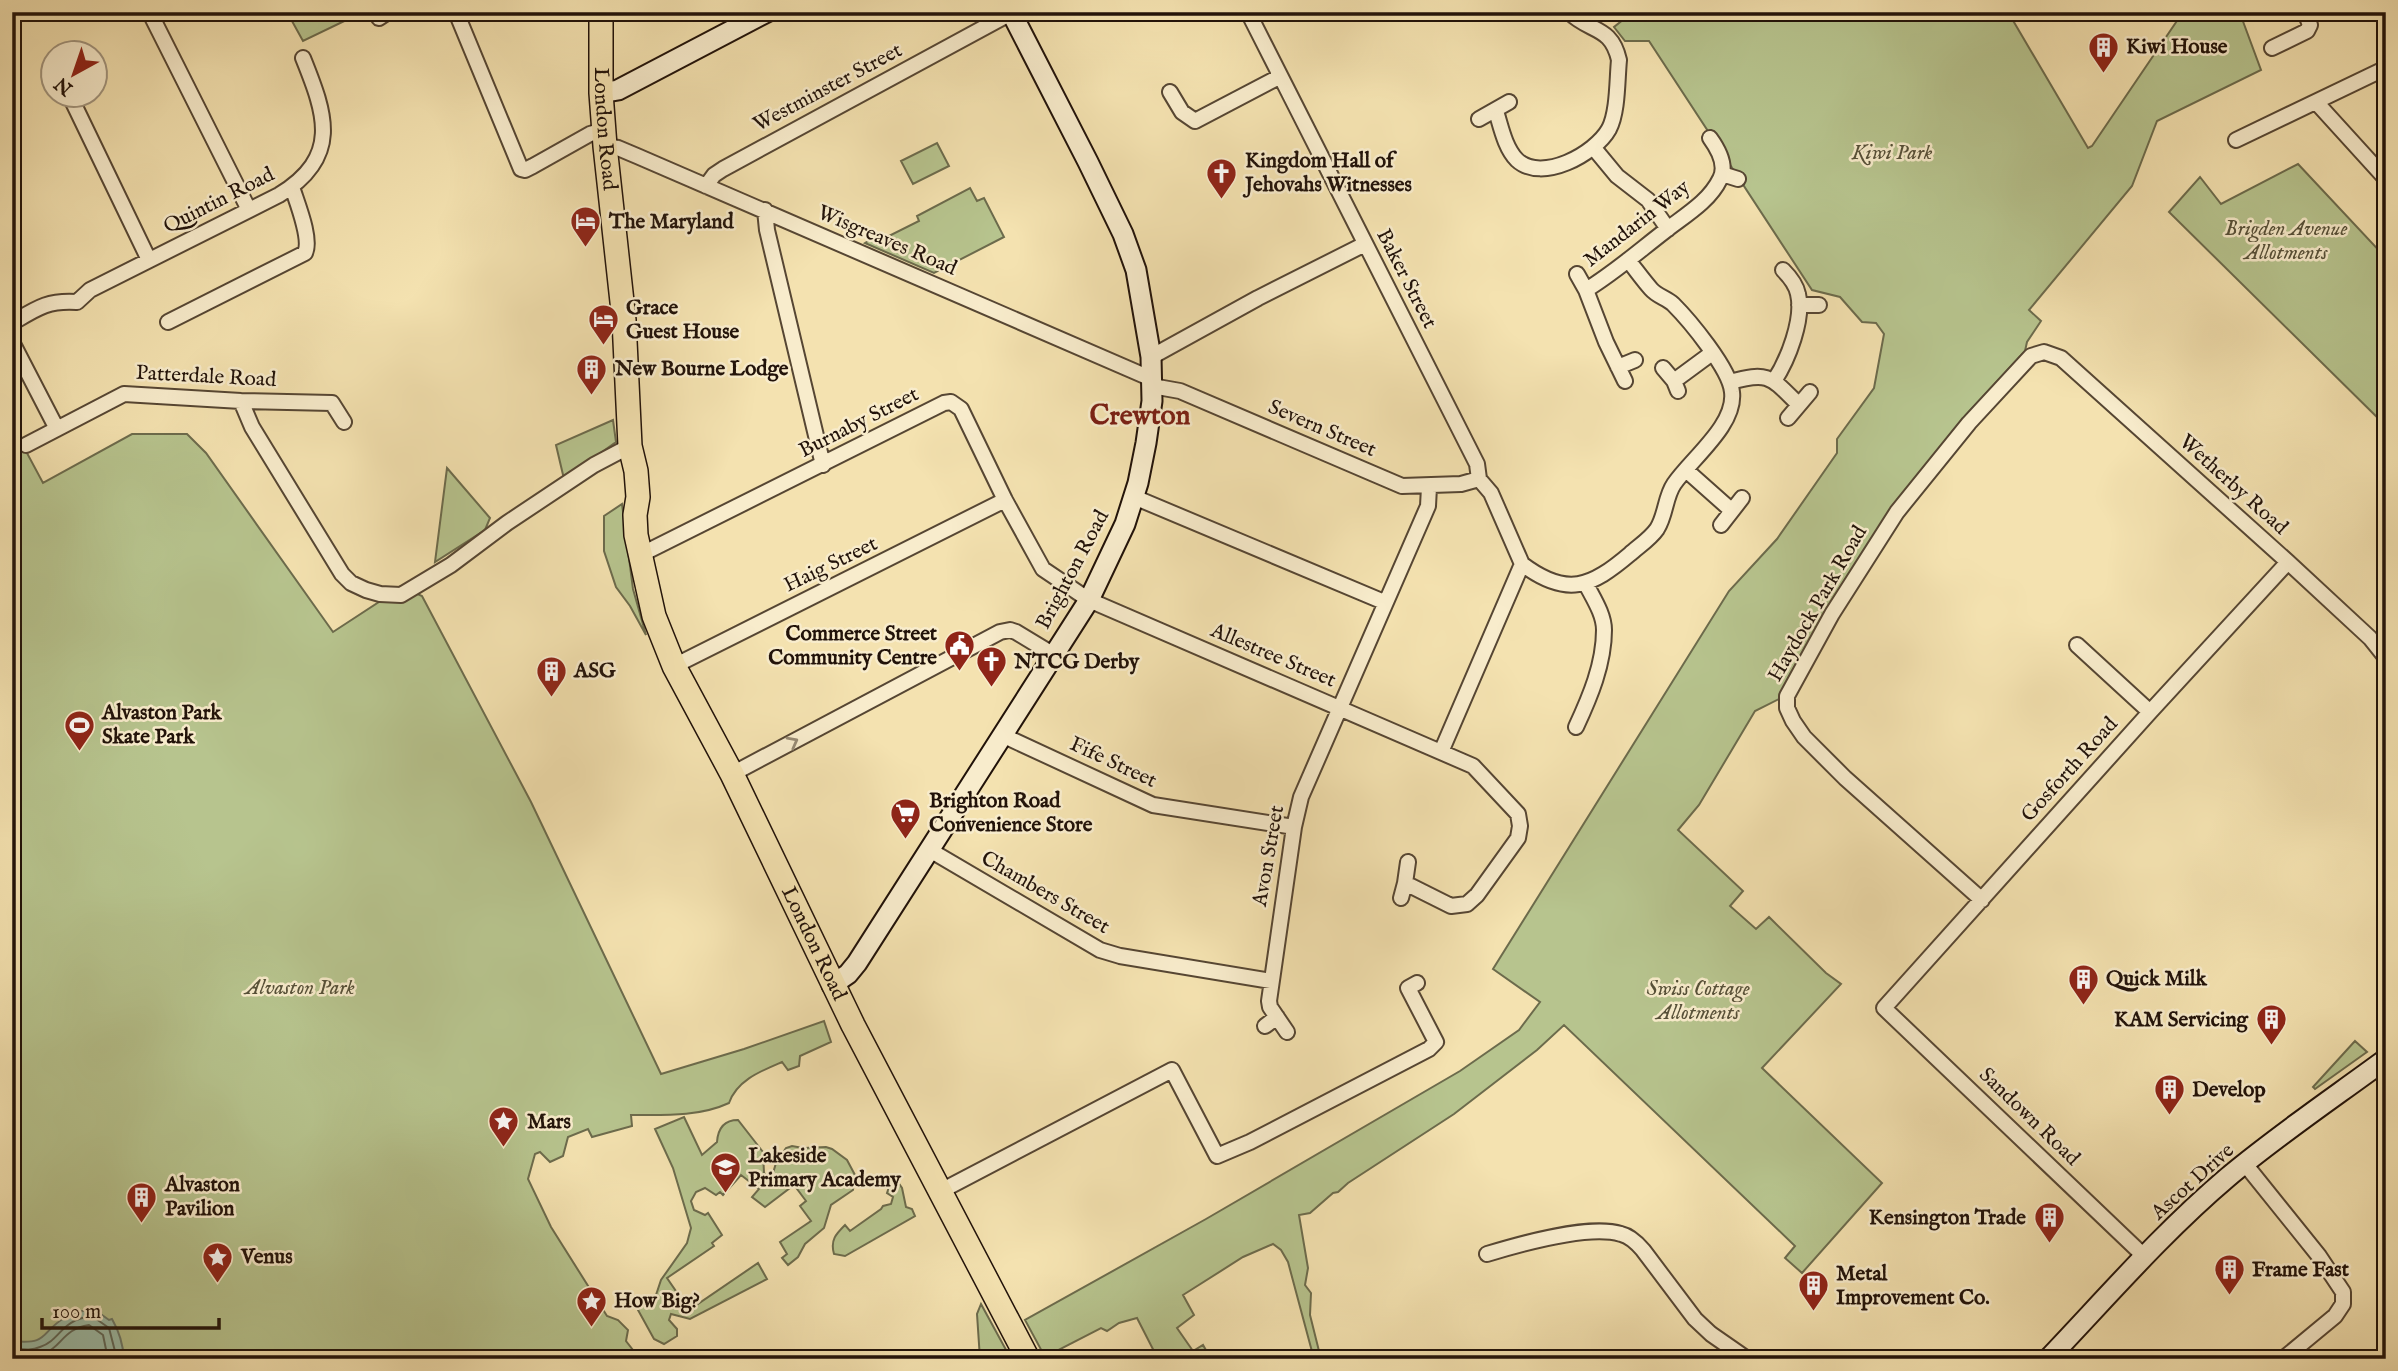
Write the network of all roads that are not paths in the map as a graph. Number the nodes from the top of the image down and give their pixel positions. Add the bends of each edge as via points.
1 (456, 12) edge
2 (601, 12) edge
3 (767, 12) edge
4 (1248, 12) edge
5 (1569, 12) edge
6 (2305, 12) edge
7 (1011, 13) edge
8 (150, 15) dead end
9 (2273, 48) dead end
10 (303, 58) dead end
11 (2386, 68) edge
12 (1279, 77) junction
13 (1170, 92) dead end
14 (601, 93) junction
15 (1509, 102) dead end
16 (2316, 102) junction
17 (76, 108) edge
18 (1496, 111) junction
19 (1479, 119) dead end
20 (604, 138) junction
21 (1710, 138) dead end
22 (2236, 140) dead end
23 (1593, 147) junction
24 (1722, 174) junction
25 (1738, 179) dead end
26 (2386, 179) edge
27 (706, 186) junction
28 (292, 187) junction
29 (249, 210) junction
30 (765, 210) junction
31 (1668, 229) junction
32 (1364, 244) junction
33 (149, 260) junction
34 (1628, 260) junction
35 (1783, 270) dead end
36 (1577, 274) dead end
37 (1586, 290) junction
38 (1800, 305) junction
39 (1819, 305) dead end
40 (12, 323) edge
41 (169, 323) dead end
42 (12, 342) edge
43 (2045, 352) joint
44 (1712, 353) junction
45 (1151, 357) junction
46 (1635, 360) dead end
47 (1618, 367) junction
48 (1663, 368) dead end
49 (1625, 381) dead end
50 (1774, 381) junction
51 (1152, 382) junction
52 (1730, 382) junction
53 (1810, 392) dead end
54 (241, 401) junction
55 (1798, 404) junction
56 (1788, 418) dead end
57 (344, 422) dead end
58 (57, 429) junction
59 (26, 445) dead end
60 (631, 451) junction
61 (823, 465) junction
62 (1686, 470) junction
63 (1479, 479) junction
64 (1429, 487) junction
65 (1134, 496) junction
66 (1742, 498) dead end
67 (1005, 500) junction
68 (1731, 510) junction
69 (1721, 525) dead end
70 (640, 555) junction
71 (2288, 562) junction
72 (1522, 564) junction
73 (1586, 583) junction
74 (1089, 600) junction
75 (1384, 602) junction
76 (2077, 645) dead end
77 (1054, 655) junction
78 (2386, 658) edge
79 (674, 666) junction
80 (1340, 708) junction
81 (2150, 712) junction
82 (1576, 727) dead end
83 (1002, 734) junction
84 (1441, 752) junction
85 (732, 774) junction
86 (1294, 827) junction
87 (928, 849) junction
88 (1408, 862) dead end
89 (1405, 883) junction
90 (1401, 898) dead end
91 (1982, 900) junction
92 (1270, 981) junction
93 (1417, 983) dead end
94 (832, 985) junction
95 (1884, 1007) joint
96 (1287, 1031) dead end
97 (2386, 1059) edge
98 (2245, 1164) junction
99 (939, 1192) junction
100 (1487, 1254) dead end
101 (2145, 1257) junction
102 (2059, 1355) edge
103 (1028, 1359) edge
104 (1748, 1359) edge
105 (2283, 1359) edge

1 - 20 street via 521,169 590,134
2 - 14 main road, London Road
3 - 14 street via 618,90
4 - 12 street, Baker Street
5 - 23 street via 1605,33 1619,60 1612,121
6 - 9 street via 2310,25 2307,31
7 - 27 street, Westminster Street via 723,169
7 - 45 street, Brighton Road via 1123,234 1136,270
8 - 29 street
10 - 28 street, Quintin Road via 321,102 323,137 311,167
11 - 16 street
12 - 13 street via 1195,121 1182,112
12 - 32 street, Baker Street
14 - 20 main road, London Road
15 - 18 street
16 - 22 street
16 - 26 street
17 - 33 street
18 - 19 street
18 - 23 street via 1509,149 1531,168 1555,166
20 - 27 street, Wisgreaves Road
20 - 60 main road, London Road via 624,320
21 - 24 street via 1718,150
23 - 31 street via 1617,176 1647,200
24 - 25 street
24 - 31 street, Mandarin Way via 1694,210
27 - 30 street, Wisgreaves Road
28 - 29 street, Quintin Road
28 - 41 street via 308,243 305,253
29 - 33 street, Quintin Road
30 - 51 street, Wisgreaves Road
30 - 61 street
31 - 34 street, Mandarin Way
32 - 45 street
32 - 63 street, Baker Street via 1477,464
33 - 40 street, Quintin Road via 90,290 77,302 57,300
34 - 37 street, Mandarin Way
34 - 44 street
35 - 38 street via 1796,288
36 - 37 street
37 - 47 street, Mandarin Way
38 - 39 street
38 - 50 street via 1790,350
42 - 58 street
43 - 71 street, Wetherby Road via 2061,358
43 - 91 street, Haydock Park Road via 2031,356 1896,512 1787,696 1787,708 1804,737
44 - 48 street via 1676,386
44 - 52 street
45 - 51 street, Brighton Road
46 - 47 street
47 - 49 street, Mandarin Way
50 - 52 street via 1755,376
50 - 55 street
51 - 64 street, Severn Street via 1402,486
51 - 65 street, Brighton Road via 1146,443
52 - 62 street via 1728,414
53 - 55 street
54 - 57 street, Patterdale Road via 332,403
54 - 58 street, Patterdale Road via 124,394
54 - 60 street via 252,427 346,579 380,594 401,595 594,465
55 - 56 street
58 - 59 street, Patterdale Road
60 - 70 main road, London Road via 629,499
61 - 67 street, Burnaby Street via 951,402 961,409
61 - 70 street, Burnaby Street
62 - 68 street
62 - 73 street via 1671,488 1654,532 1604,575
63 - 64 street, Severn Street
63 - 72 street, Baker Street via 1491,493
64 - 75 street, Avon Street via 1428,506
65 - 74 street, Brighton Road
65 - 75 street
66 - 68 street
67 - 74 street, Burnaby Street via 1043,569
67 - 79 street, Haig Street
68 - 69 street
70 - 79 main road, London Road via 654,616
71 - 78 street, Wetherby Road
71 - 81 street, Gosforth Road
72 - 73 street via 1558,583
72 - 84 street
73 - 82 street via 1604,629 1591,695
74 - 77 street, Brighton Road
74 - 80 street, Allestree Street
75 - 80 street, Avon Street
76 - 81 street
77 - 83 street, Brighton Road
85 -> 77 street via 1000,632 1016,632
79 - 85 main road, London Road
80 - 84 street, Allestree Street
80 - 86 street, Avon Street via 1301,797
81 - 91 street, Gosforth Road
83 - 86 street, Fife Street via 1153,805
83 - 87 street, Brighton Road
84 - 89 street, Allestree Street via 1483,775 1518,814 1519,832 1468,904 1451,906
85 - 94 main road, London Road
86 - 92 street, Avon Street
87 - 92 street, Chambers Street via 1109,954
87 - 94 street, Brighton Road via 858,963
88 - 89 street
89 - 90 street
91 - 95 street, Gosforth Road
92 - 96 street, Avon Street via 1271,1021
93 - 99 street via 1408,988 1436,1042 1429,1049 1250,1142 1217,1156 1172,1070
94 - 99 main road, London Road
95 - 101 street, Sandown Road
97 - 98 street, Ascot Drive
98 - 101 street, Ascot Drive
98 - 105 street via 2343,1292 2343,1304 2335,1316
99 - 103 main road, London Road
100 - 104 street via 1585,1231 1628,1236 1703,1327
101 - 102 street, Ascot Drive

